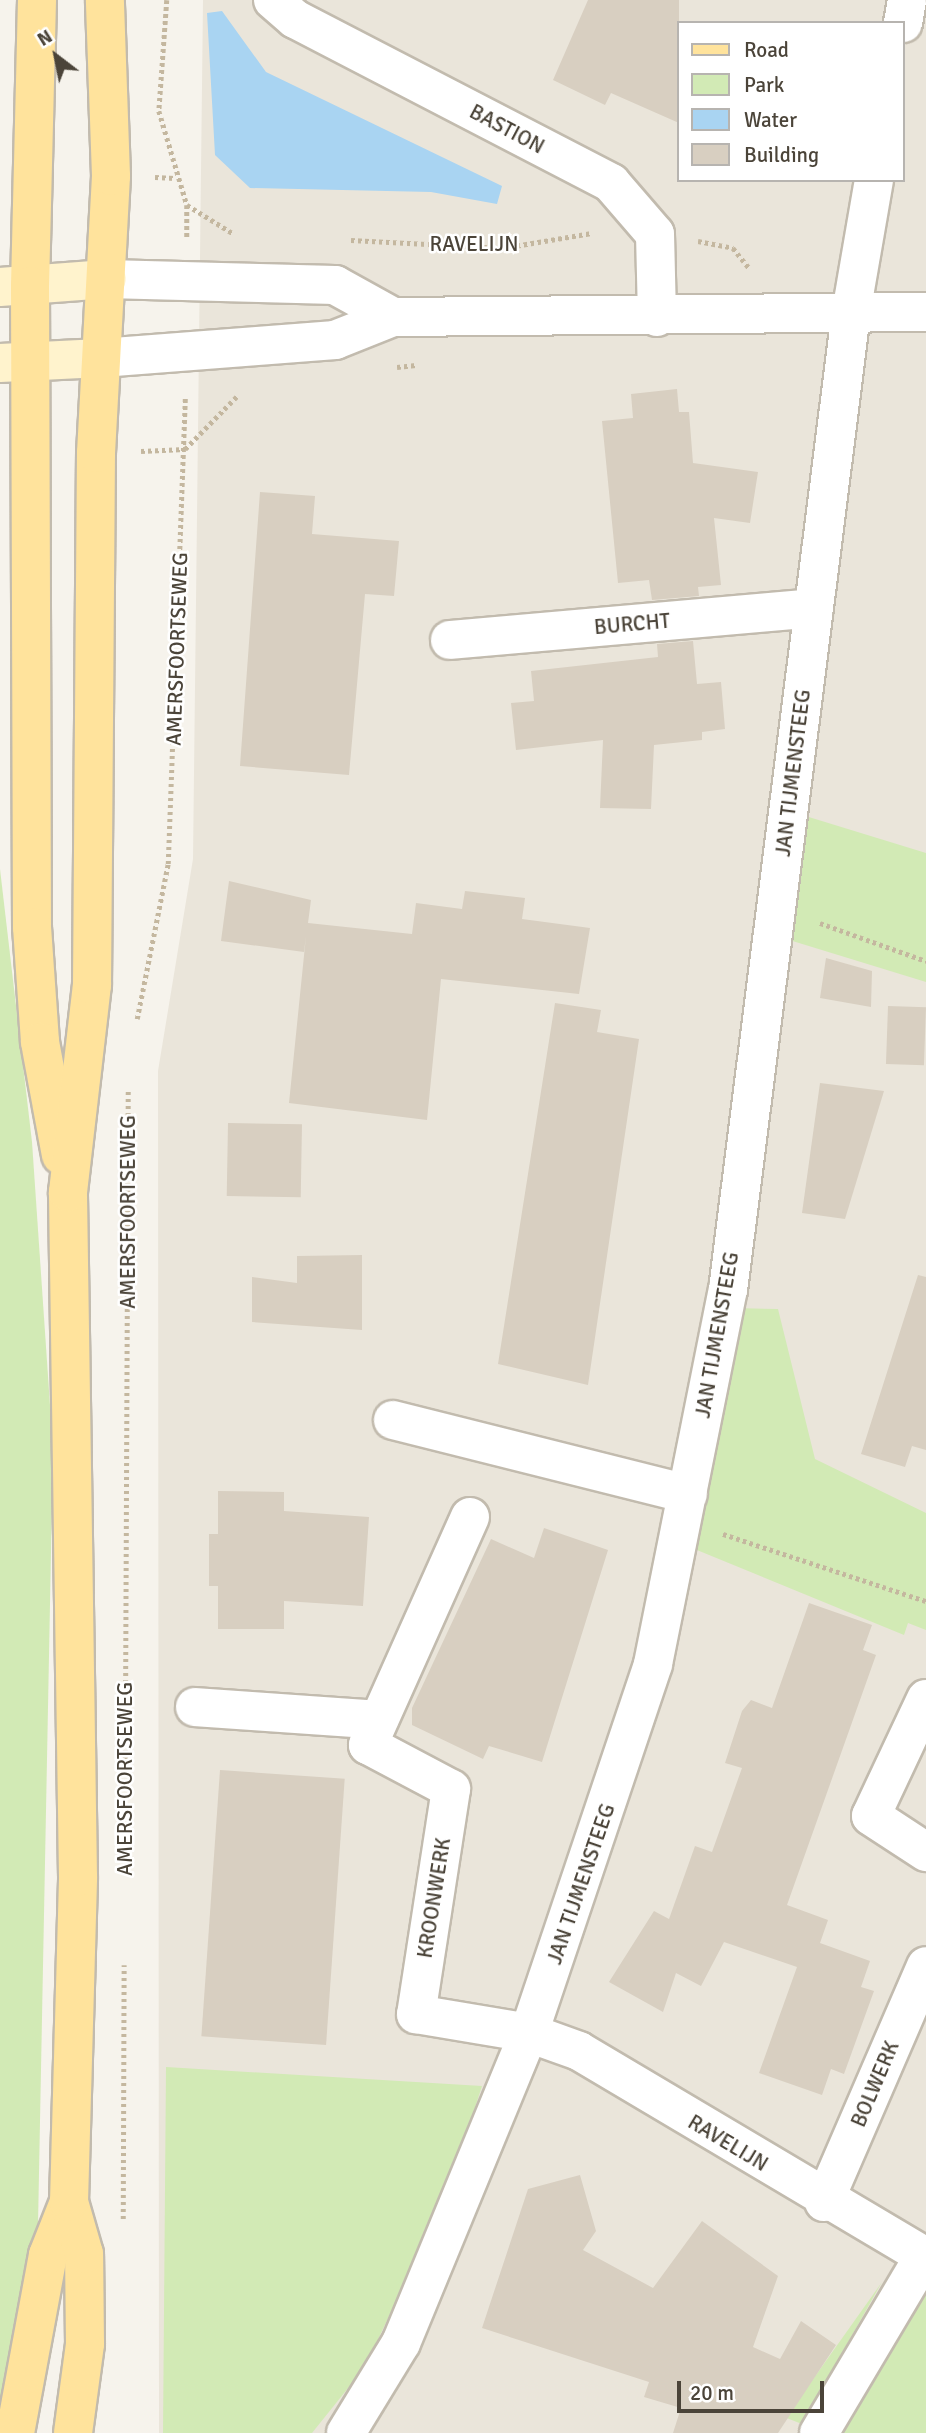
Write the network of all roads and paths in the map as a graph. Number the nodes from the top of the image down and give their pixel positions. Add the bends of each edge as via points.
1 (37, 0) edge
2 (106, 0) edge
3 (167, 0) edge
4 (273, 0) edge
5 (907, 0) edge
6 (903, 21) edge
7 (874, 182) edge
8 (187, 205) junction
9 (655, 234) junction
10 (245, 235) dead end
11 (340, 240) dead end
12 (107, 279) junction
13 (184, 281) junction
14 (15, 287) edge
15 (926, 312) edge
16 (851, 313) junction
17 (761, 315) junction
18 (393, 317) junction
19 (657, 317) junction
20 (184, 352) junction
21 (101, 358) junction
22 (17, 362) edge
23 (426, 364) dead end
24 (384, 368) dead end
25 (247, 388) dead end
26 (186, 449) junction
27 (814, 608) junction
28 (450, 640) dead end
29 (776, 907) junction
30 (926, 961) edge
31 (135, 1028) dead end
32 (128, 1081) dead end
33 (68, 1192) junction
34 (393, 1420) dead end
35 (685, 1507) junction
36 (470, 1517) dead end
37 (926, 1601) edge
38 (926, 1699) edge
39 (195, 1707) dead end
40 (379, 1720) junction
41 (125, 1778) dead end
42 (926, 1852) edge
43 (124, 1959) dead end
44 (926, 1966) edge
45 (529, 2033) junction
46 (69, 2202) junction
47 (824, 2202) junction
48 (123, 2224) dead end
49 (925, 2257) edge
50 (15, 2433) edge
51 (73, 2433) edge
52 (345, 2433) edge
53 (818, 2433) edge

1 - 14 main road
2 - 12 main road
3 - 8 path via 159,111
4 - 9 street, BASTION via 295,19 611,183
5 - 6 street
7 - 16 street, JAN TIJMENSTEEG
8 - 10 path via 232,234
8 - 13 path
9 - 11 path, RAVELIJN via 590,233 503,248
9 - 17 path, RAVELIJN via 733,248 757,277
9 - 19 street
12 - 13 street
12 - 14 street
12 - 21 main road
13 - 18 street via 335,285
14 - 22 main road
15 - 16 street
16 - 17 street
16 - 27 street, JAN TIJMENSTEEG
17 - 19 street
18 - 19 street
18 - 20 street via 335,340
20 - 21 street
20 - 26 path, AMERSFOORTSEWEG
21 - 22 street
21 - 33 main road via 92,985
22 - 33 main road via 32,927 40,1042
23 - 24 path
25 - 26 path
26 - 31 path, AMERSFOORTSEWEG via 168,864
27 - 28 street, BURCHT
27 - 29 street, JAN TIJMENSTEEG
29 - 30 path
29 - 35 street, JAN TIJMENSTEEG via 728,1290
32 - 41 path, AMERSFOORTSEWEG
33 - 46 main road via 78,1863
34 - 35 street
35 - 37 path
35 - 45 street, JAN TIJMENSTEEG via 653,1664
36 - 40 street, KROONWERK
38 - 42 street via 871,1816
39 - 40 street
40 - 45 street, KROONWERK via 368,1745 451,1789 416,2014
43 - 48 path
44 - 47 street, BOLWERK
45 - 47 street, RAVELIJN via 579,2051
45 - 52 street, JAN TIJMENSTEEG via 401,2343
46 - 50 main road via 48,2255
46 - 51 main road via 84,2255 85,2306
47 - 49 street, RAVELIJN
49 - 53 street

